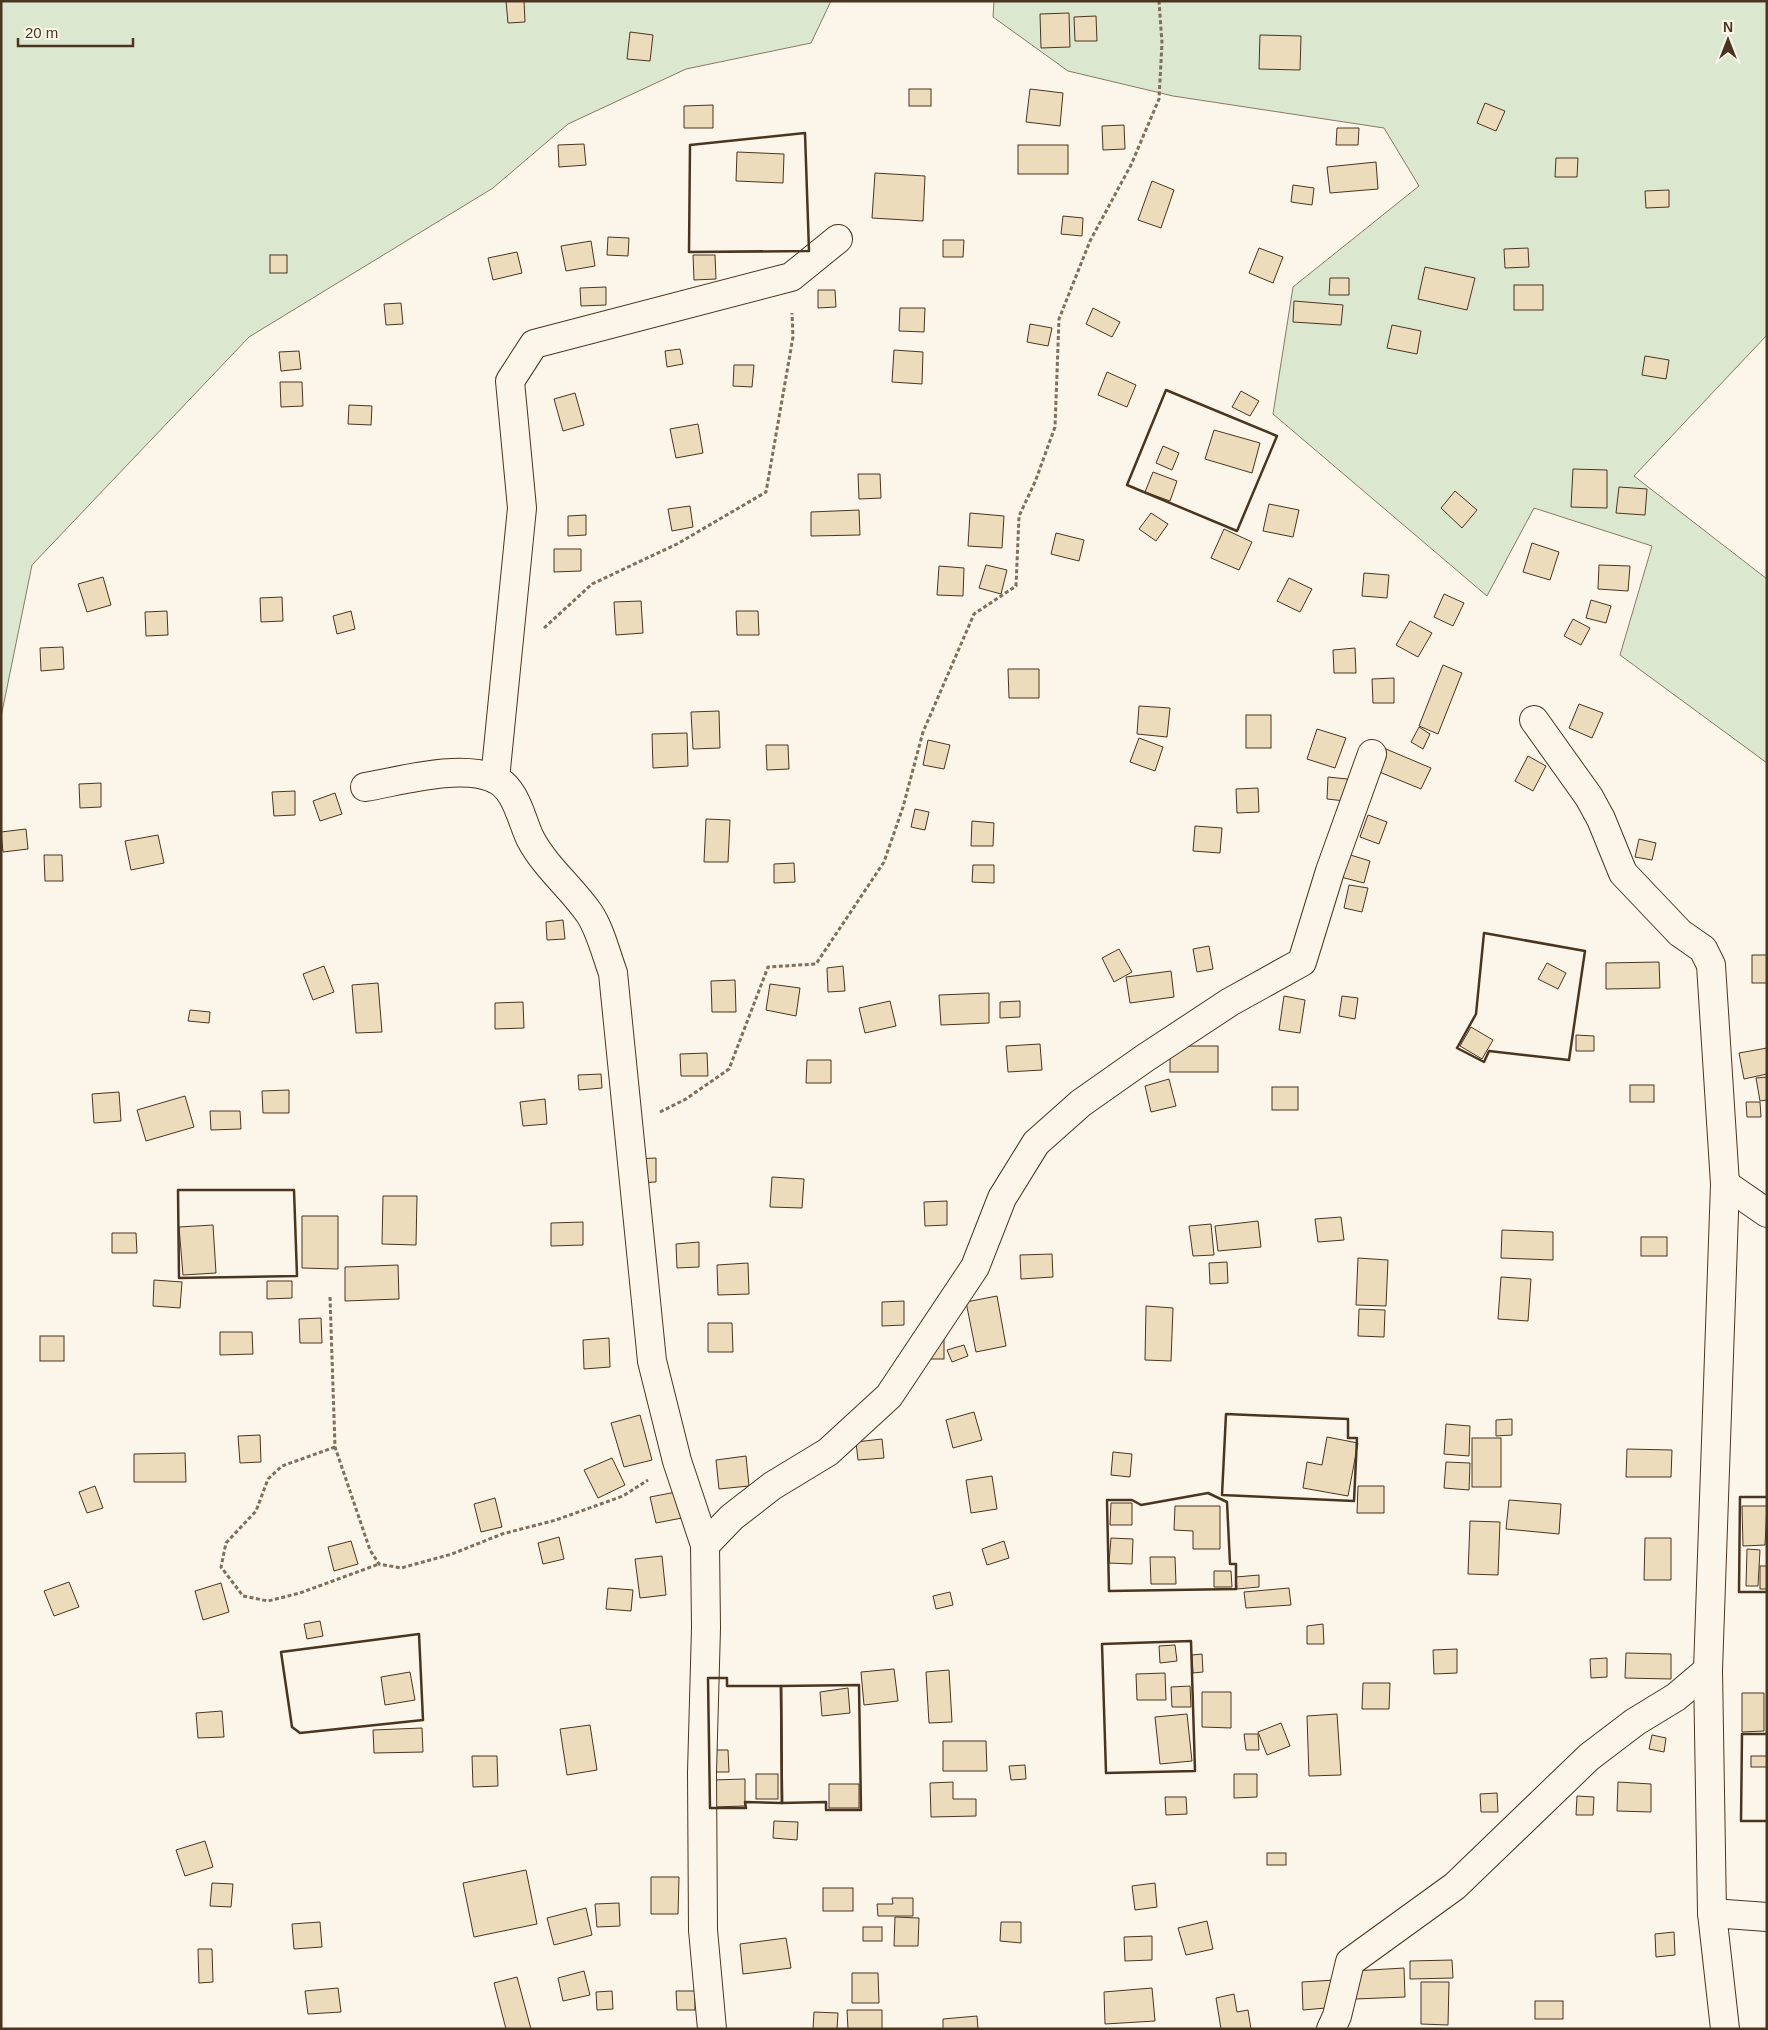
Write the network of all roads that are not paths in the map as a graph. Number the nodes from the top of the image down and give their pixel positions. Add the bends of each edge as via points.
1 (838, 239) dead end
2 (1534, 720) dead end
3 (1372, 754) dead end
4 (495, 779) junction
5 (365, 787) dead end
6 (1725, 1184) junction
7 (1767, 1213) edge
8 (705, 1545) junction
9 (1708, 1670) junction
10 (1712, 1913) junction
11 (1767, 1918) edge
12 (712, 2029) edge
13 (1331, 2029) edge
14 (1725, 2029) edge

1 - 4 street via 792,277 534,344 510,381 522,508
2 - 6 street via 1589,797 1623,873 1680,932 1703,948 1708,957
3 - 8 street via 1302,962 1230,1002 1145,1058 1081,1103 1036,1143 1002,1198 975,1267 890,1396 828,1452 772,1486 732,1517
4 - 5 street via 472,772
4 - 8 street via 508,790 531,839 550,869 590,914 613,973 652,1361 677,1461
6 - 7 street
6 - 9 street
8 - 12 street via 703,1930
9 - 10 street
9 - 13 street via 1676,1697 1635,1722 1589,1757 1455,1886 1350,1962
10 - 11 street
10 - 14 street

